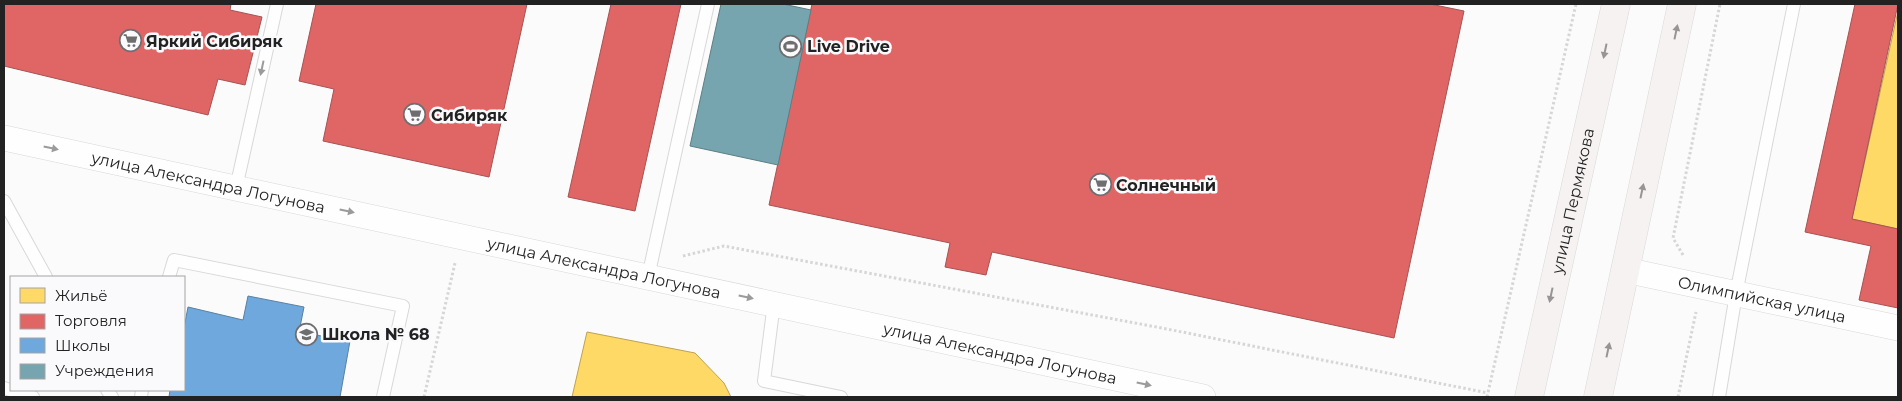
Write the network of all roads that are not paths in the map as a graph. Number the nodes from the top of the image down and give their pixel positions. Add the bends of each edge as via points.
1 (277, 4) edge
2 (708, 4) edge
3 (1616, 4) edge
4 (1682, 4) edge
5 (1794, 4) edge
6 (4, 138) edge
7 (236, 188) junction
8 (4, 201) edge
9 (1625, 270) junction
10 (45, 276) edge
11 (170, 276) edge
12 (648, 277) junction
13 (1736, 294) junction
14 (774, 303) junction
15 (1898, 328) edge
16 (14, 391) edge
17 (33, 397) edge
18 (383, 397) edge
19 (842, 397) edge
20 (1203, 397) edge
21 (1529, 397) edge
22 (1598, 397) edge
23 (1719, 397) edge

1 -> 7 lane
2 - 12 lane
3 -> 21 main road, улица Пермякова
9 -> 4 main road
5 - 13 lane
6 -> 7 street, улица Александра Логунова
7 -> 12 street, улица Александра Логунова
8 - 10 lane
9 - 13 street, Олимпийская улица
22 -> 9 main road
11 - 18 lane via 174,260 403,306
12 -> 14 street, улица Александра Логунова
13 - 15 street, Олимпийская улица
13 - 23 lane
14 - 19 lane via 764,381
14 -> 20 street, улица Александра Логунова
16 - 17 lane

